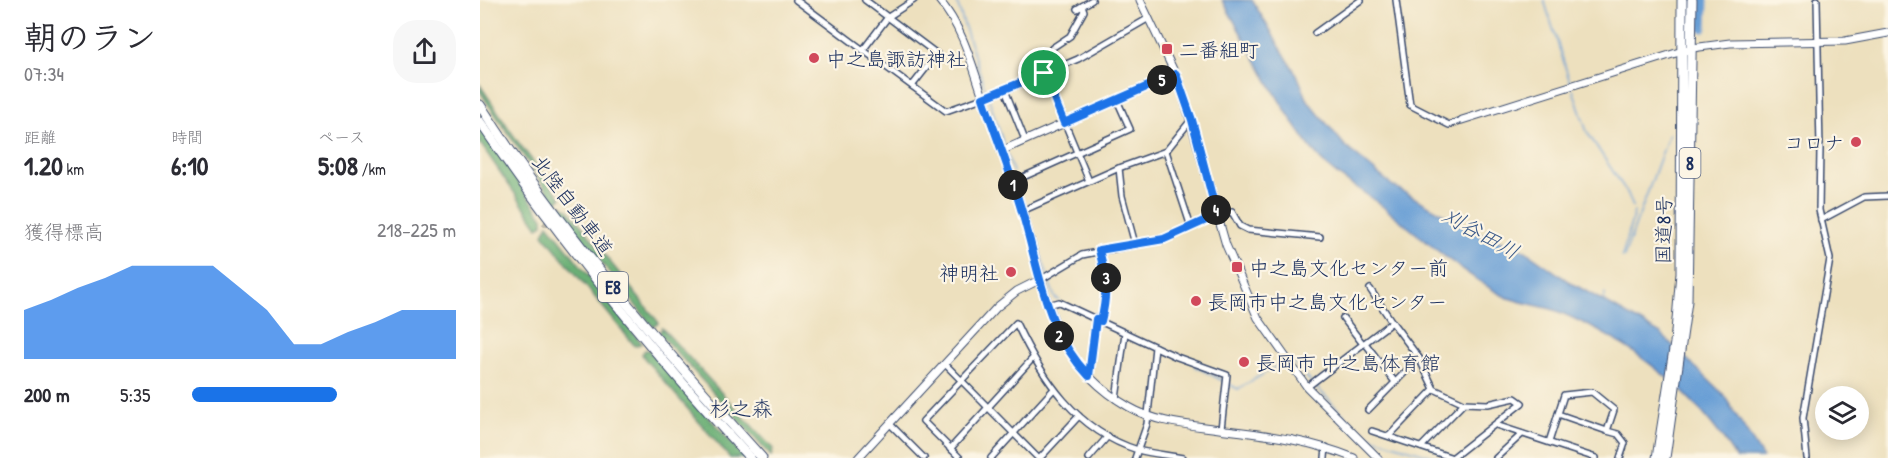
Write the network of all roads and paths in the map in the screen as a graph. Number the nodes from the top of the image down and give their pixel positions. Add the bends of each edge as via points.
1 (796, 0) edge
2 (865, 0) edge
3 (914, 0) edge
4 (939, 0) edge
5 (1092, 0) edge
6 (1140, 0) edge
7 (1361, 0) edge
8 (1396, 0) edge
9 (1682, 0) edge
10 (1692, 0) edge
11 (1817, 0) edge
12 (888, 17) junction
13 (1149, 18) junction
14 (1315, 33) dead end
15 (1888, 33) edge
16 (1818, 41) junction
17 (863, 50) junction
18 (1687, 50) junction
19 (1064, 65) junction
20 (1044, 73) junction
21 (1176, 74) junction
22 (912, 86) junction
23 (1005, 90) junction
24 (983, 98) junction
25 (1117, 100) junction
26 (480, 105) edge
27 (1192, 120) junction
28 (1462, 120) joint
29 (480, 122) edge
30 (1064, 123) junction
31 (1025, 140) junction
32 (1001, 151) junction
33 (1166, 151) junction
34 (1077, 154) junction
35 (1119, 168) junction
36 (1089, 181) junction
37 (1012, 182) junction
38 (1888, 196) edge
39 (1022, 211) junction
40 (1217, 215) junction
41 (1821, 220) junction
42 (1191, 227) junction
43 (1320, 237) dead end
44 (1135, 244) junction
45 (1099, 250) junction
46 (1039, 280) junction
47 (1370, 289) dead end
48 (1048, 305) junction
49 (1343, 318) dead end
50 (1099, 320) junction
51 (1392, 322) junction
52 (1681, 322) junction
53 (1125, 333) junction
54 (1364, 344) junction
55 (1155, 347) junction
56 (1033, 358) junction
57 (1419, 358) junction
58 (946, 365) junction
59 (1089, 376) junction
60 (962, 382) junction
61 (1395, 382) junction
62 (1307, 387) junction
63 (1434, 389) junction
64 (1053, 390) junction
65 (1116, 399) junction
66 (1464, 403) junction
67 (987, 408) junction
68 (1368, 410) dead end
69 (1558, 414) junction
70 (1078, 416) junction
71 (1149, 416) junction
72 (890, 424) junction
73 (1496, 424) junction
74 (1221, 429) junction
75 (1372, 431) dead end
76 (1607, 431) junction
77 (1013, 433) junction
78 (1522, 434) junction
79 (1108, 436) junction
80 (1389, 436) junction
81 (1549, 442) junction
82 (1326, 447) junction
83 (1421, 447) junction
84 (950, 448) junction
85 (1139, 450) junction
86 (1166, 456) edge
87 (750, 458) edge
88 (762, 458) edge
89 (858, 458) edge
90 (924, 458) edge
91 (960, 458) edge
92 (991, 458) edge
93 (1039, 458) edge
94 (1089, 458) edge
95 (1135, 458) edge
96 (1184, 458) edge
97 (1325, 458) edge
98 (1354, 458) edge
99 (1378, 458) edge
100 (1452, 458) edge
101 (1497, 458) edge
102 (1596, 458) edge
103 (1620, 458) edge
104 (1657, 458) edge
105 (1665, 458) edge
106 (1807, 458) edge

1 - 17 street
2 - 12 street
3 - 12 street
4 - 24 street via 962,34
5 - 19 street via 1079,8 1084,11 1070,36 1052,48 1051,52
6 - 13 street
7 - 14 street
8 - 28 street via 1410,105 1449,125
9 - 18 highway, 国道8号 / 8
10 - 18 highway, 国道8号 / 8
11 - 16 street
12 - 17 street
12 - 22 street via 937,54
13 - 19 street
13 - 21 street
15 - 16 street via 1845,41
16 - 18 street via 1730,43
16 - 41 street
17 - 22 street
18 - 28 street
18 - 52 highway, 国道8号 / 8 via 1689,256
19 - 20 street
20 - 23 street
20 - 30 street
21 - 25 street
21 - 27 street
22 - 24 street via 946,111
23 - 24 street
23 - 31 street
24 - 32 street
25 - 30 street
25 - 34 street via 1130,129
26 - 88 highway, 北陸自動車道 / E8 via 614,288
27 - 33 street
27 - 40 street
29 - 87 highway, 北陸自動車道 / E8 via 581,262 658,356
30 - 31 street
30 - 34 street
31 - 32 street
32 - 37 street
33 - 35 street
33 - 42 street
34 - 36 street
34 - 37 street
35 - 36 street
35 - 44 street
36 - 39 street
37 - 39 street
38 - 41 street via 1864,197
39 - 46 street
40 - 42 street
40 - 43 street via 1234,213 1240,226 1259,233
40 - 62 street via 1232,262 1258,318
41 - 106 street via 1830,259 1803,418
42 - 44 street via 1164,239
44 - 45 street
45 - 46 street via 1075,258
45 - 50 street via 1107,288
46 - 48 street
46 - 58 street via 1017,291 997,308
47 - 51 street
48 - 50 street via 1059,302
48 - 59 street via 1061,340
49 - 54 street
50 - 53 street
50 - 59 street
51 - 54 street
51 - 57 street
52 - 104 highway, 国道8号 / 8
52 - 105 highway, 国道8号 / 8
53 - 55 street
53 - 65 street
54 - 61 street
54 - 62 street
55 - 71 street
55 - 74 street via 1227,375
56 - 60 street via 1016,323
56 - 64 street
56 - 67 street
57 - 61 street
57 - 63 street
58 - 60 street
58 - 72 street
59 - 65 street
60 - 67 street
60 - 84 street via 923,421
61 - 68 street
62 - 99 street
63 - 66 street
63 - 80 street
64 - 70 street
64 - 77 street
65 - 71 street
66 - 73 street via 1488,404 1515,398 1522,403
66 - 83 street
67 - 77 street
67 - 84 street
69 - 76 street
69 - 76 street via 1564,395 1592,392 1614,410
69 - 81 street
70 - 79 street
70 - 93 street
71 - 74 street
71 - 85 street
72 - 89 street
72 - 90 street
73 - 78 street
73 - 100 street
74 - 82 street
75 - 80 street
76 - 103 street via 1618,434 1625,443
77 - 92 street
77 - 93 street
78 - 81 street
78 - 101 street
79 - 85 street
79 - 94 street
80 - 83 street
81 - 102 street
82 - 97 street
82 - 98 street
83 - 100 street
84 - 91 street
85 - 86 street
85 - 95 street
86 - 96 street

